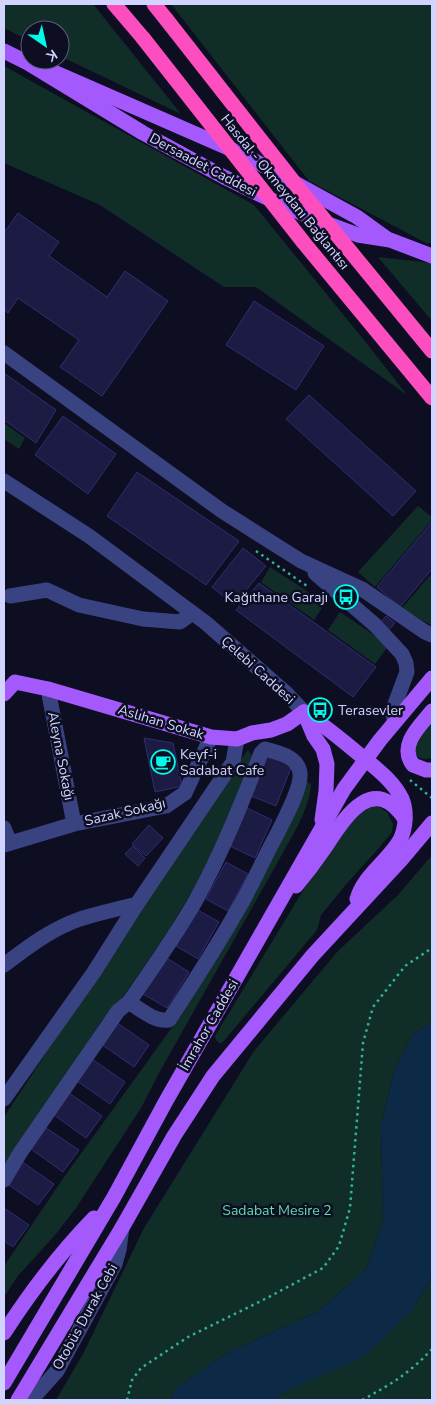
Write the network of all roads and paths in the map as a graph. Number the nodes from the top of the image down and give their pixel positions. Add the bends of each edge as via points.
1 (114, 4) edge
2 (154, 4) edge
3 (4, 51) edge
4 (20, 59) edge
5 (40, 70) edge
6 (49, 70) edge
7 (390, 240) junction
8 (432, 256) edge
9 (432, 351) edge
10 (4, 352) edge
11 (432, 398) edge
12 (4, 481) edge
13 (4, 490) edge
14 (301, 561) junction
15 (6, 596) edge
16 (189, 615) junction
17 (432, 635) edge
18 (432, 678) edge
19 (10, 682) edge
20 (48, 688) junction
21 (4, 694) edge
22 (432, 711) edge
23 (304, 712) junction
24 (395, 722) junction
25 (211, 737) junction
26 (237, 739) junction
27 (365, 759) junction
28 (432, 770) edge
29 (405, 819) junction
30 (432, 823) edge
31 (74, 824) junction
32 (4, 828) edge
33 (321, 828) junction
34 (7, 844) edge
35 (137, 904) junction
36 (276, 909) junction
37 (354, 910) junction
38 (432, 948) edge
39 (4, 965) edge
40 (129, 1002) junction
41 (4, 1099) edge
42 (4, 1180) edge
43 (114, 1197) junction
44 (123, 1226) junction
45 (4, 1333) edge
46 (432, 1349) edge
47 (4, 1383) edge
48 (18, 1400) edge
49 (31, 1400) edge
50 (127, 1400) edge
51 (362, 1400) edge

1 - 11 highway, Hasdal - Okmeydanı Bağlantısı, bridge
2 - 9 highway, Hasdal - Okmeydanı Bağlantısı, bridge
3 - 4 main road, Dersaadet Caddesi
5 - 7 main road, Dersaadet Caddesi via 224,178 330,225 358,235
6 - 7 main road, Dersaadet Caddesi via 244,155 356,217
7 - 8 main road, Dersaadet Caddesi
10 - 14 street via 222,511
12 - 16 street, Çelebi Caddesi via 89,536
13 - 16 street, Çelebi Caddesi
14 - 17 street via 362,589
14 - 24 street via 402,654 407,672 392,712
15 - 16 street via 47,590 79,605 143,619 180,622
16 - 23 street, Çelebi Caddesi via 286,693
18 - 24 main road, İmrahor Caddesi
19 - 20 main road, Aslıhan Sokak
19 - 21 main road
20 - 25 main road, Aslıhan Sokak
20 - 31 street, Aleyna Sokağı
22 - 28 main road via 408,747 413,765
23 - 26 main road, Aslıhan Sokak via 287,724
23 - 27 main road
23 - 33 main road via 327,764
24 - 27 main road, İmrahor Caddesi
25 - 26 main road, Aslıhan Sokak
25 - 31 street, Sazak Sokağı via 185,793 166,806
26 - 35 street via 233,762
27 - 29 main road via 402,798
27 - 33 main road, İmrahor Caddesi
29 - 36 main road via 386,800 362,803 342,823 308,872
29 - 37 main road via 399,842 359,893
30 - 37 main road, İmrahor Caddesi
31 - 34 street, Sazak Sokağı
32 - 34 street
33 - 36 main road, İmrahor Caddesi
35 - 39 street via 59,928
35 - 41 street via 94,972
36 - 43 main road, İmrahor Caddesi
37 - 44 main road, İmrahor Caddesi via 213,1076 174,1136
38 - 50 path via 404,966 373,1007 363,1043 350,1208 339,1246 323,1268 188,1337 140,1368 132,1380
40 - 40 street via 196,900 221,851 261,753 265,749 292,759 298,764 300,783 288,812 241,903 169,1020 156,1018
40 - 42 street via 118,1011
43 - 45 main road via 54,1262
43 - 47 main road, İmrahor Caddesi
44 - 48 main road, İmrahor Caddesi
44 - 49 street, Otobüs Durak Cebi via 115,1264 57,1371
46 - 51 path via 392,1384

